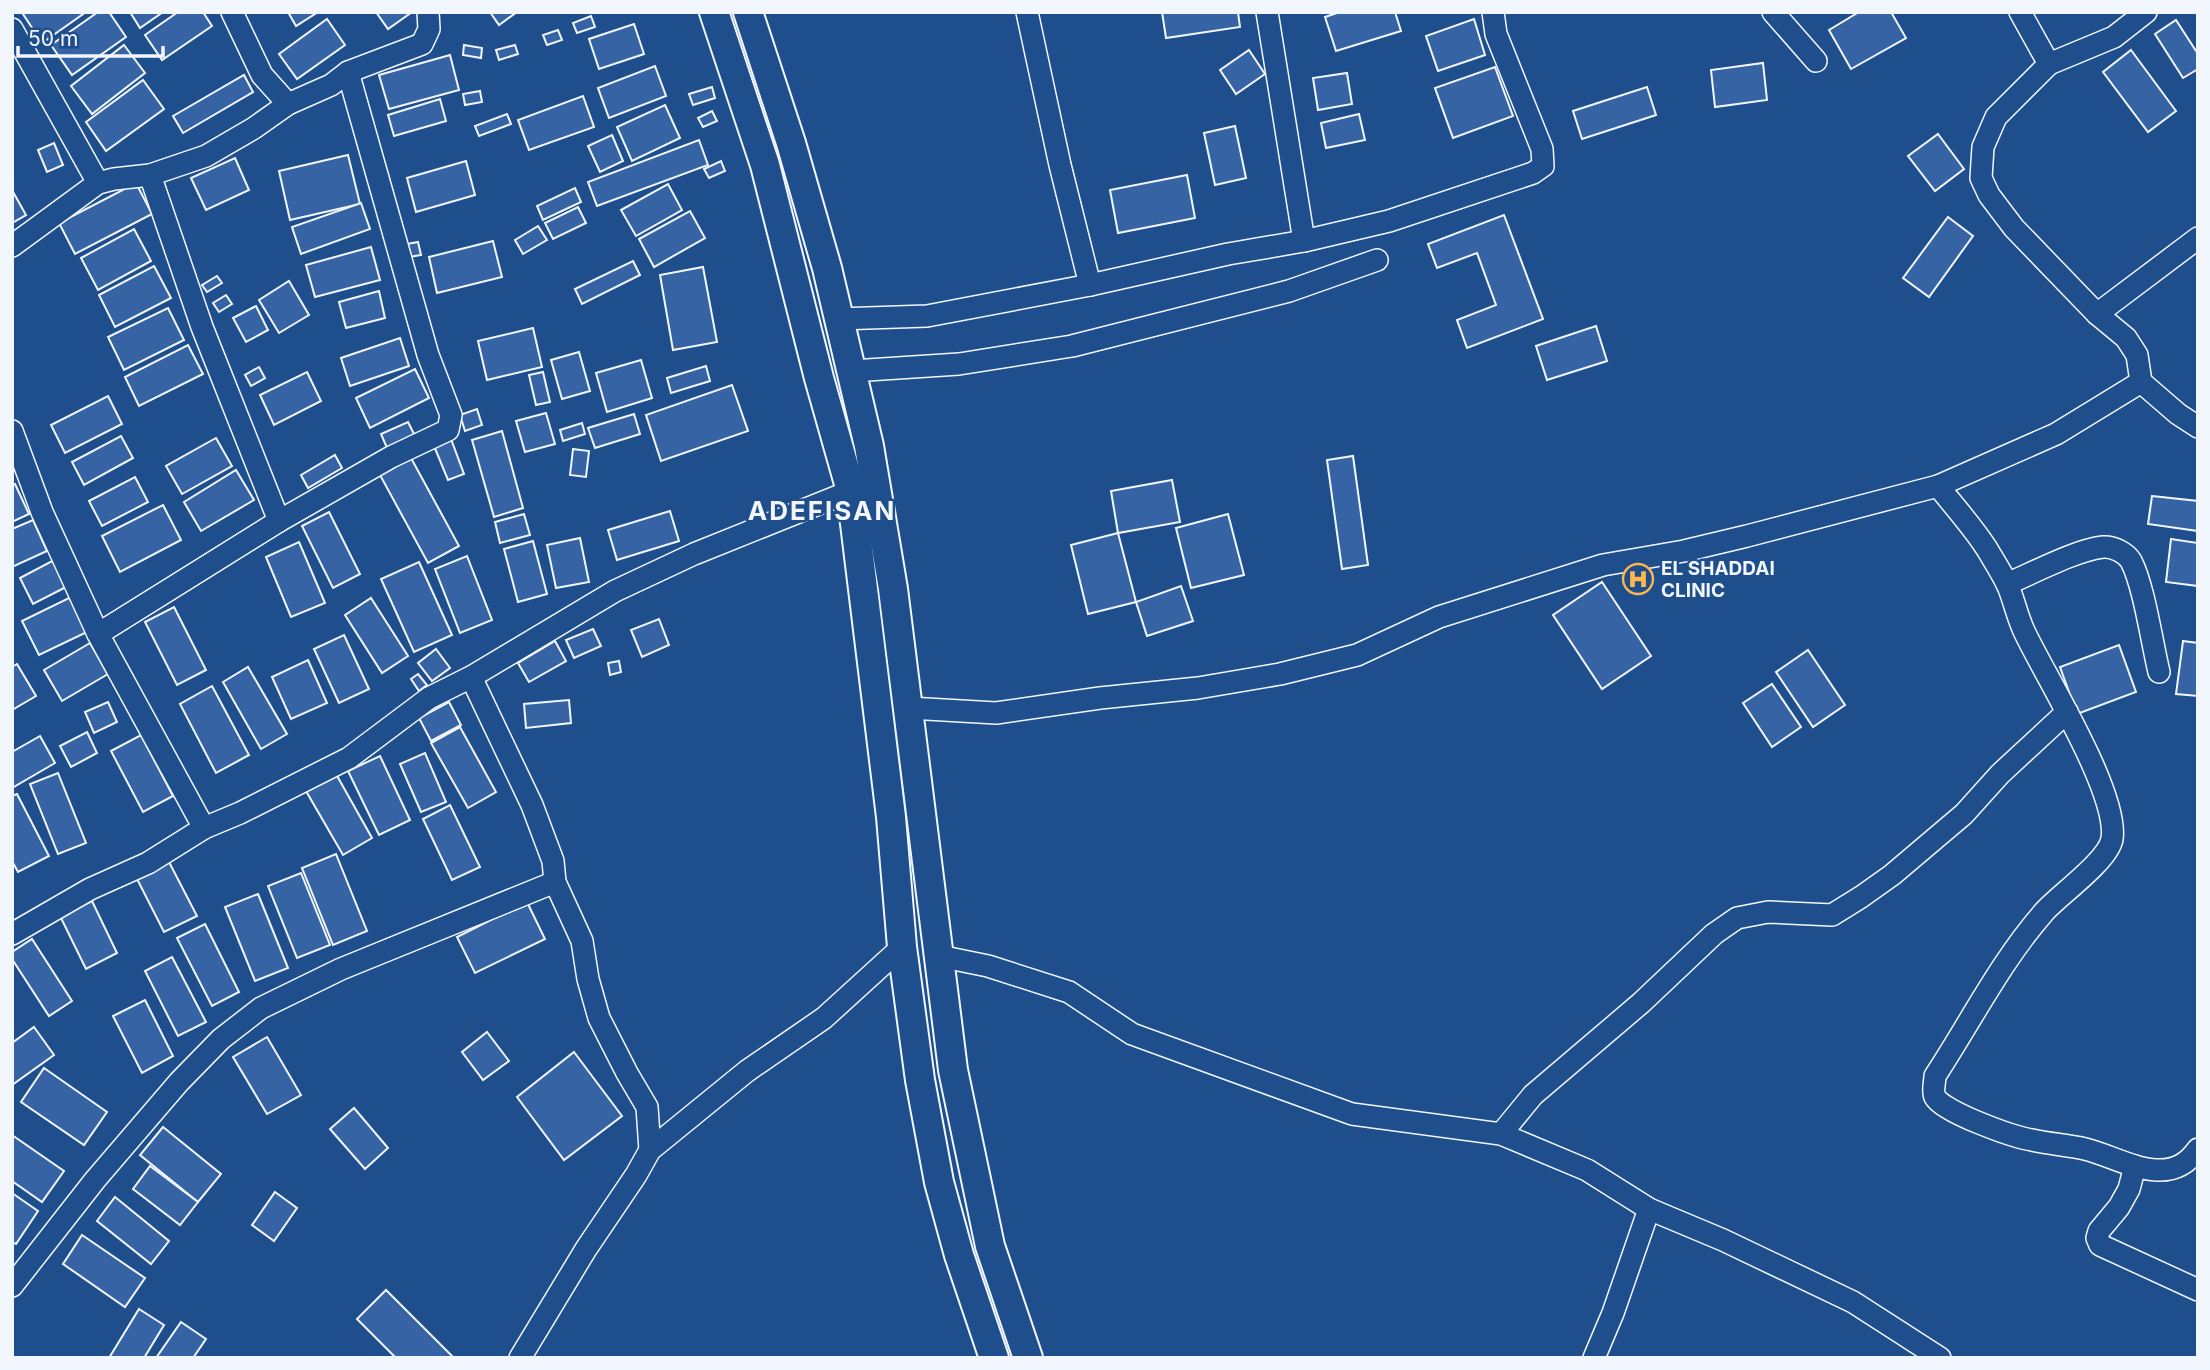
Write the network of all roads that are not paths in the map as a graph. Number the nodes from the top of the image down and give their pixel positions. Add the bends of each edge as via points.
1 (232, 12) edge
2 (428, 12) edge
3 (714, 12) edge
4 (748, 12) edge
5 (1027, 12) edge
6 (1267, 12) edge
7 (1493, 12) edge
8 (1773, 12) edge
9 (2020, 12) edge
10 (2146, 12) edge
11 (12, 29) edge
12 (1816, 61) dead end
13 (2049, 64) junction
14 (348, 72) junction
15 (288, 104) junction
16 (150, 175) junction
17 (98, 183) junction
18 (2198, 238) edge
19 (1304, 241) junction
20 (12, 246) edge
21 (1377, 260) dead end
22 (1090, 285) junction
23 (2097, 314) junction
24 (838, 319) junction
25 (852, 370) junction
26 (2141, 382) junction
27 (2198, 427) edge
28 (12, 431) edge
29 (17, 456) edge
30 (1938, 486) junction
31 (852, 491) junction
32 (279, 521) junction
33 (2007, 584) junction
34 (98, 635) junction
35 (2158, 672) dead end
36 (471, 677) junction
37 (909, 708) junction
38 (2067, 712) junction
39 (204, 828) junction
40 (555, 882) junction
41 (12, 934) edge
42 (902, 947) junction
43 (939, 956) junction
44 (1501, 1134) junction
45 (2198, 1149) edge
46 (650, 1150) junction
47 (2135, 1166) junction
48 (1649, 1209) junction
49 (12, 1286) edge
50 (2198, 1290) edge
51 (520, 1358) edge
52 (994, 1358) edge
53 (1028, 1358) edge
54 (1594, 1358) edge
55 (1940, 1358) edge

1 - 15 street via 262,75
2 - 14 street via 429,29 422,44
3 - 31 main road via 765,165
4 - 24 main road via 827,268
5 - 22 street
6 - 19 street
7 - 19 street via 1496,34 1542,149 1544,166 1513,181 1389,220
8 - 12 street
9 - 13 street
10 - 13 street via 2114,37
11 - 17 street
13 - 23 street via 1996,117 1983,147 1981,178 2014,228
14 - 15 street
14 - 32 street via 428,355 451,415 448,430
15 - 16 street via 206,156
16 - 17 street
16 - 32 street via 202,327
17 - 20 street
18 - 23 street
19 - 22 street
21 - 25 street via 1289,292 1072,346 959,364
22 - 24 street via 927,316
23 - 26 street via 2126,338 2137,355
24 - 25 main road
25 - 37 main road via 880,510
26 - 27 street
26 - 30 street via 2056,434
28 - 29 street
29 - 34 street
30 - 33 street via 1985,546
30 - 37 street via 1684,551 1603,565 1439,617 1357,655 1280,674 996,713
31 - 36 street via 695,554 615,592
31 - 42 main road via 890,804
32 - 34 street
33 - 35 street via 2076,555 2105,547 2117,550 2130,559 2139,585
33 - 38 street via 2024,629
34 - 39 street
36 - 39 street via 429,698 349,758
36 - 40 street via 532,805 553,861
37 - 43 main road
38 - 44 street via 1964,814 1861,897 1832,915 1769,912 1737,918 1714,934 1533,1095
38 - 47 street via 2102,788 2112,841 2045,911 2011,955 1936,1076 1933,1092 1949,1109 2013,1136 2082,1148
39 - 41 street via 148,863 90,889
40 - 46 street via 582,941 599,1018 647,1107
40 - 49 street via 341,969 261,1008 220,1039 179,1082
42 - 46 street via 824,1018 747,1071
42 - 52 main road via 939,1182
43 - 44 street via 1069,992 1132,1034 1352,1114
43 - 53 main road via 953,1070 973,1172 990,1246
44 - 48 street via 1587,1170
45 - 47 street via 2182,1166 2157,1170
46 - 51 street
47 - 50 street via 2129,1189 2097,1238 2101,1245
48 - 54 street
48 - 55 street via 1853,1302

